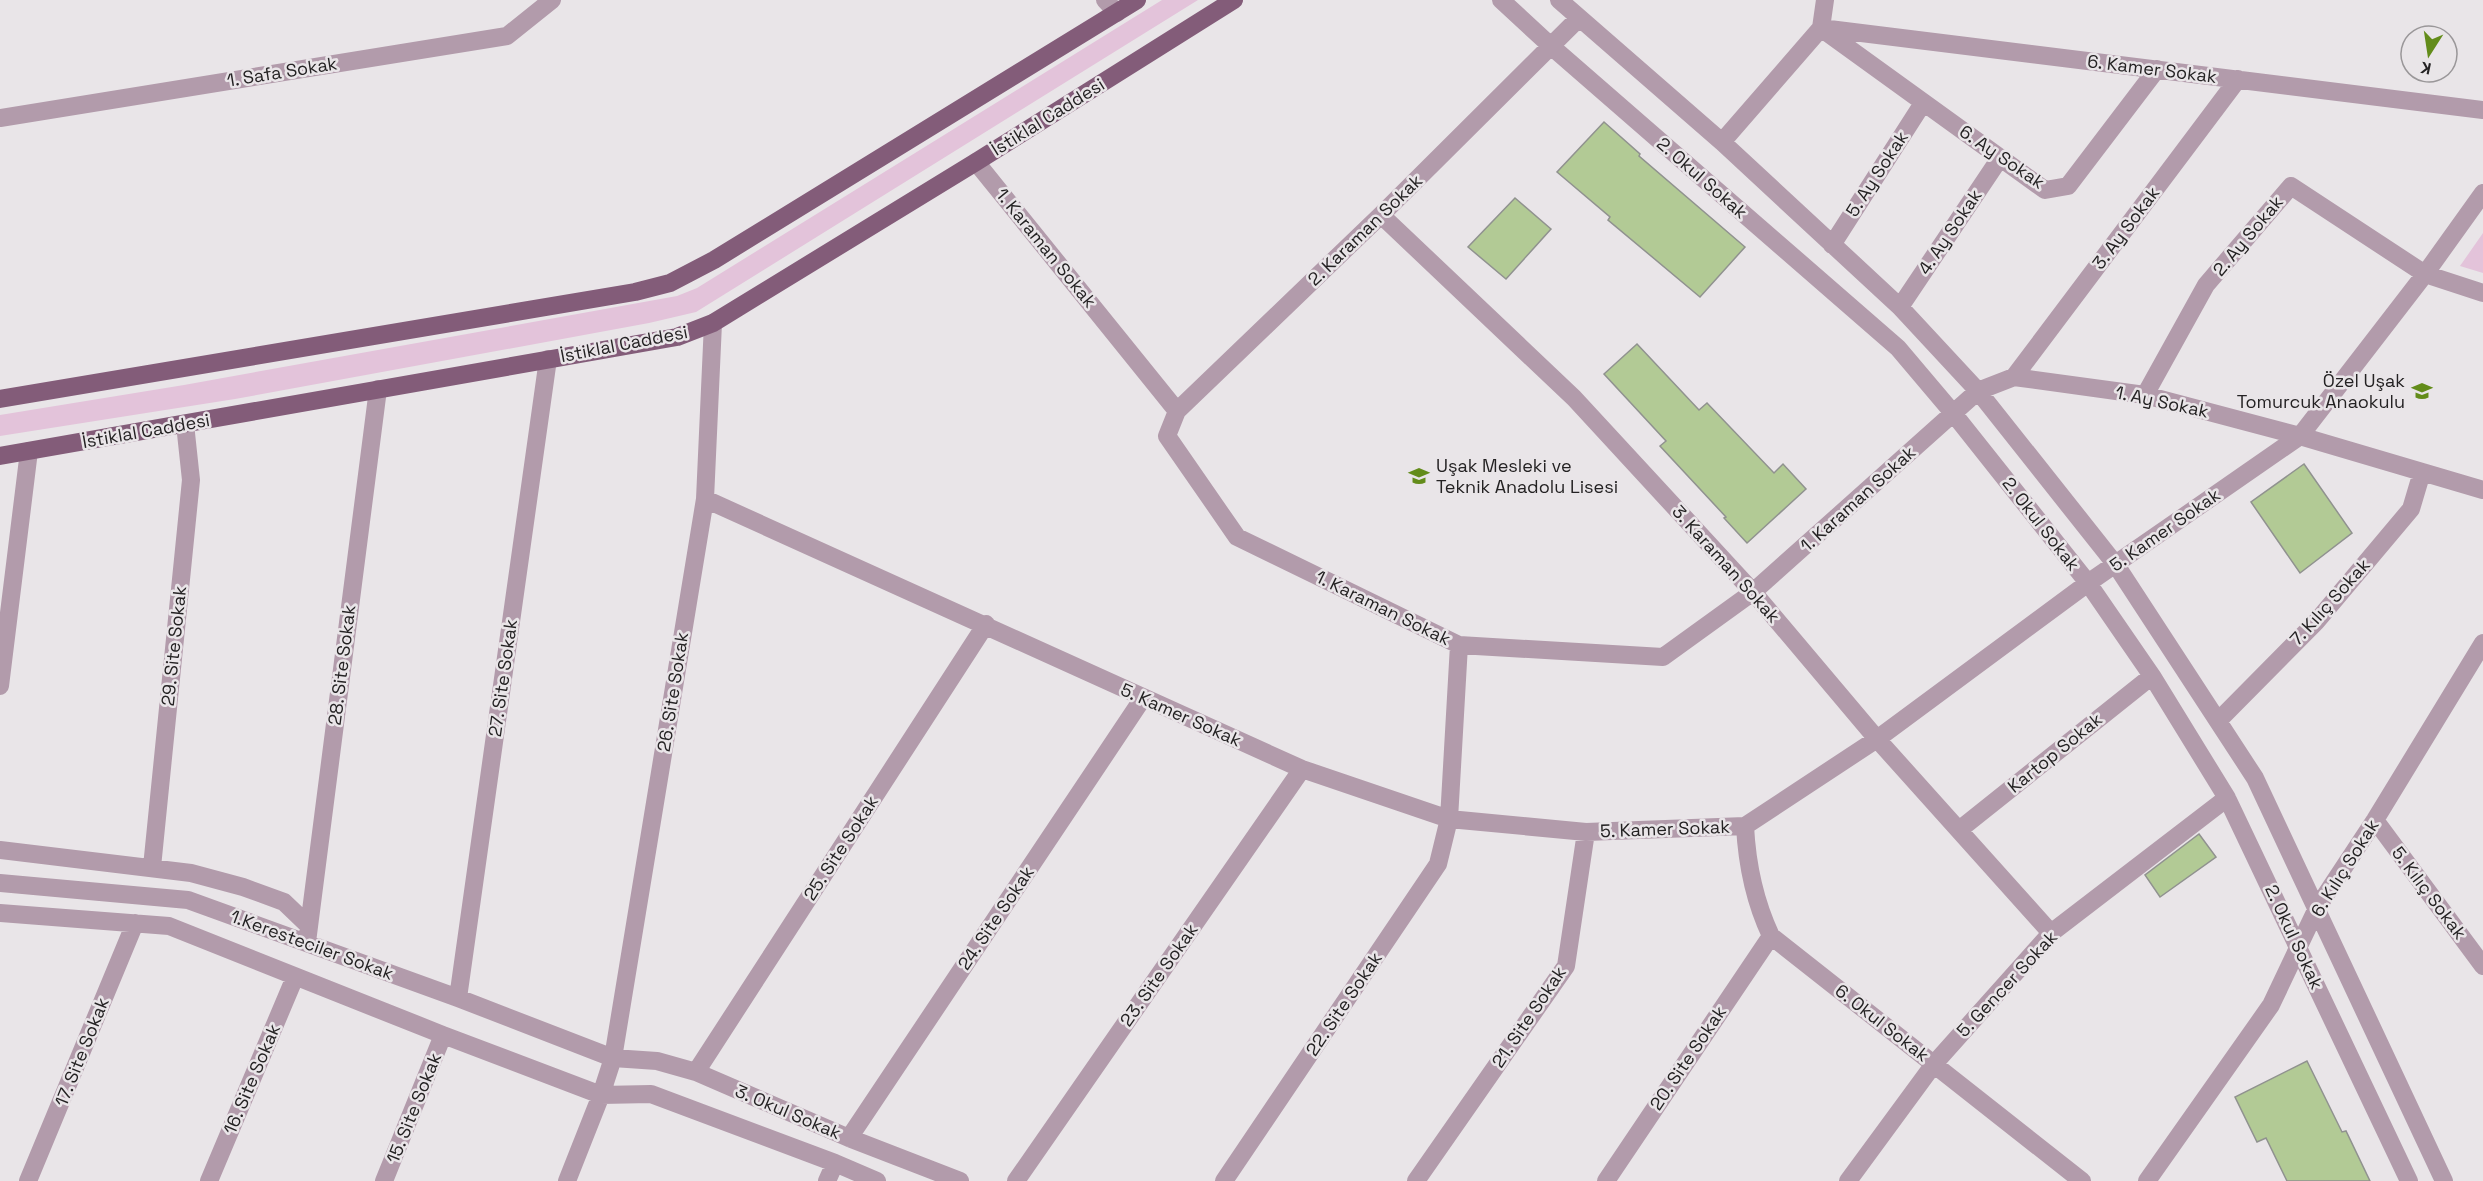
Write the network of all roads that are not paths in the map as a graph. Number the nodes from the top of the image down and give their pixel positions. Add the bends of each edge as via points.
1 (552, 0) edge
2 (1137, 0) edge
3 (1234, 0) edge
4 (1501, 0) edge
5 (1559, 0) edge
6 (1825, 0) edge
7 (1111, 6) edge
8 (1579, 18) junction
9 (1821, 28) junction
10 (1551, 48) junction
11 (2157, 69) junction
12 (2238, 80) junction
13 (1923, 103) junction
14 (2483, 110) edge
15 (0, 118) edge
16 (1722, 142) junction
17 (2000, 158) junction
18 (976, 162) junction
19 (2483, 193) edge
20 (1381, 215) junction
21 (1832, 245) junction
22 (2425, 274) junction
23 (2483, 293) edge
24 (1900, 307) junction
25 (714, 323) junction
26 (548, 359) junction
27 (2014, 377) junction
28 (378, 389) junction
29 (1978, 391) junction
30 (2145, 396) junction
31 (0, 399) edge
32 (1177, 411) junction
33 (1953, 413) junction
34 (185, 424) junction
35 (2300, 436) junction
36 (29, 451) junction
37 (0, 456) edge
38 (2422, 472) junction
39 (2483, 490) edge
40 (705, 498) junction
41 (2116, 565) junction
42 (2088, 583) junction
43 (1753, 592) junction
44 (986, 624) junction
45 (2483, 643) edge
46 (1459, 645) junction
47 (2152, 676) junction
48 (0, 686) edge
49 (1143, 698) junction
50 (2219, 720) junction
51 (1877, 739) junction
52 (1302, 769) junction
53 (2227, 798) junction
54 (1449, 819) junction
55 (2375, 820) junction
56 (1744, 826) junction
57 (1959, 830) junction
58 (1586, 832) junction
59 (0, 850) edge
60 (152, 867) junction
61 (0, 883) edge
62 (2318, 909) junction
63 (0, 913) edge
64 (135, 923) junction
65 (2051, 933) junction
66 (308, 934) junction
67 (1771, 936) junction
68 (2300, 949) junction
69 (2483, 966) edge
70 (295, 977) junction
71 (458, 998) junction
72 (443, 1035) junction
73 (613, 1058) junction
74 (1934, 1064) junction
75 (696, 1072) junction
76 (601, 1095) junction
77 (849, 1138) junction
78 (835, 1163) junction
79 (28, 1181) edge
80 (209, 1181) edge
81 (384, 1181) edge
82 (567, 1181) edge
83 (827, 1181) edge
84 (877, 1181) edge
85 (960, 1181) edge
86 (1016, 1181) edge
87 (1224, 1181) edge
88 (1416, 1181) edge
89 (1606, 1181) edge
90 (1848, 1181) edge
91 (2082, 1181) edge
92 (2148, 1181) edge
93 (2409, 1181) edge
94 (2444, 1181) edge

1 - 15 street, 1. Safa Sokak via 507,36
2 - 7 main road
3 - 18 main road, İstiklal Caddesi
4 - 10 street, 2. Okul Sokak
5 - 8 street, 2. Okul Sokak
6 - 9 street
7 - 31 main road via 714,260 670,283
8 - 10 street, 2. Karaman Sokak
8 - 16 street, 2. Okul Sokak
9 - 11 street, 6. Kamer Sokak
9 - 13 street, 6. Ay Sokak
9 - 16 street
10 - 20 street, 2. Karaman Sokak
10 - 33 street, 2. Okul Sokak via 1899,348
11 - 12 street, 6. Kamer Sokak
11 - 17 street, 6. Ay Sokak via 2068,186 2045,190
12 - 14 street, 6. Kamer Sokak
12 - 27 street, 3. Ay Sokak
13 - 17 street, 6. Ay Sokak
13 - 21 street, 5. Ay Sokak
16 - 21 street, 2. Okul Sokak
17 - 24 street, 4. Ay Sokak
18 - 25 main road, İstiklal Caddesi
18 - 32 street, 1. Karaman Sokak
19 - 22 street, 5. Kamer Sokak
20 - 32 street, 2. Karaman Sokak
20 - 43 street, 3. Karaman Sokak via 1574,398
21 - 24 street, 2. Okul Sokak
22 - 23 street
22 - 30 street, 2. Ay Sokak via 2291,186 2206,285
22 - 35 street, 5. Kamer Sokak
24 - 29 street, 2. Okul Sokak
25 - 26 main road, İstiklal Caddesi via 677,337
25 - 40 street, 26. Site Sokak
26 - 28 main road, İstiklal Caddesi
26 - 71 street, 27. Site Sokak
27 - 29 street, 1. Ay Sokak
27 - 30 street, 1. Ay Sokak
28 - 34 main road, İstiklal Caddesi
28 - 66 street, 28. Site Sokak
29 - 33 street, 1. Karaman Sokak
29 - 41 street, 2. Okul Sokak
30 - 35 street, 1. Ay Sokak
32 - 46 street, 1. Karaman Sokak via 1167,436 1237,537
33 - 42 street, 2. Okul Sokak
33 - 43 street, 1. Karaman Sokak
34 - 36 main road, İstiklal Caddesi
34 - 60 street, 29. Site Sokak via 191,480
35 - 38 street, 1. Ay Sokak
35 - 41 street, 5. Kamer Sokak
36 - 37 main road, İstiklal Caddesi
36 - 48 street
38 - 39 street, 1. Ay Sokak
38 - 50 street, 7. Kılıç Sokak via 2411,510 2316,622
40 - 44 street, 5. Kamer Sokak
40 - 73 street, 26. Site Sokak
41 - 42 street, 5. Kamer Sokak
41 - 50 street, 2. Okul Sokak
42 - 47 street, 2. Okul Sokak
42 - 51 street, 5. Kamer Sokak
43 - 46 street, 1. Karaman Sokak via 1663,657
43 - 51 street, 3. Karaman Sokak
44 - 49 street, 5. Kamer Sokak
44 - 75 street, 25. Site Sokak
45 - 55 street, 6. Kılıç Sokak
46 - 54 street, 22. Site Sokak
47 - 53 street, 2. Okul Sokak
47 - 57 street, Kartop Sokak
49 - 52 street, 5. Kamer Sokak
49 - 77 street, 24. Site Sokak
50 - 62 street, 2. Okul Sokak via 2255,778
51 - 56 street, 5. Kamer Sokak
51 - 57 street, 3. Karaman Sokak
52 - 54 street, 5. Kamer Sokak
52 - 86 street, 23. Site Sokak
53 - 65 street, 5. Gencer Sokak
53 - 68 street, 2. Okul Sokak
54 - 58 street, 5. Kamer Sokak
54 - 87 street, 22. Site Sokak via 1438,864
55 - 62 street, 6. Kılıç Sokak
55 - 69 street, 5. Kılıç Sokak
56 - 58 street, 5. Kamer Sokak
56 - 67 street, 6. Okul Sokak via 1747,865
57 - 65 street, 3. Karaman Sokak
58 - 88 street, 21. Site Sokak via 1566,966
59 - 60 street
60 - 66 street via 191,873 284,902
61 - 66 street, 1.Keresteciler Sokak via 188,900
62 - 68 street, 6. Kılıç Sokak
62 - 94 street, 2. Okul Sokak
63 - 64 street, 1.Keresteciler Sokak
64 - 70 street, 1.Keresteciler Sokak via 169,926
64 - 79 street, 17. Site Sokak
65 - 74 street, 5. Gencer Sokak
66 - 71 street, 1.Keresteciler Sokak
67 - 74 street, 6. Okul Sokak
67 - 89 street, 20. Site Sokak
68 - 92 street, 6. Kılıç Sokak via 2271,1005
68 - 93 street, 2. Okul Sokak
70 - 72 street, 1.Keresteciler Sokak
70 - 80 street, 16. Site Sokak
71 - 73 street, 1.Keresteciler Sokak
72 - 76 street, 1.Keresteciler Sokak
72 - 81 street, 15. Site Sokak
73 - 75 street, 3. Okul Sokak via 657,1061
73 - 76 street, 26. Site Sokak
74 - 90 street, 5. Gencer Sokak
74 - 91 street, 6. Okul Sokak
75 - 77 street, 3. Okul Sokak
76 - 78 street, 3. Okul Sokak via 651,1094
76 - 82 street, 26. Site Sokak
77 - 85 street, 3. Okul Sokak
78 - 83 street
78 - 84 street, 3. Okul Sokak

